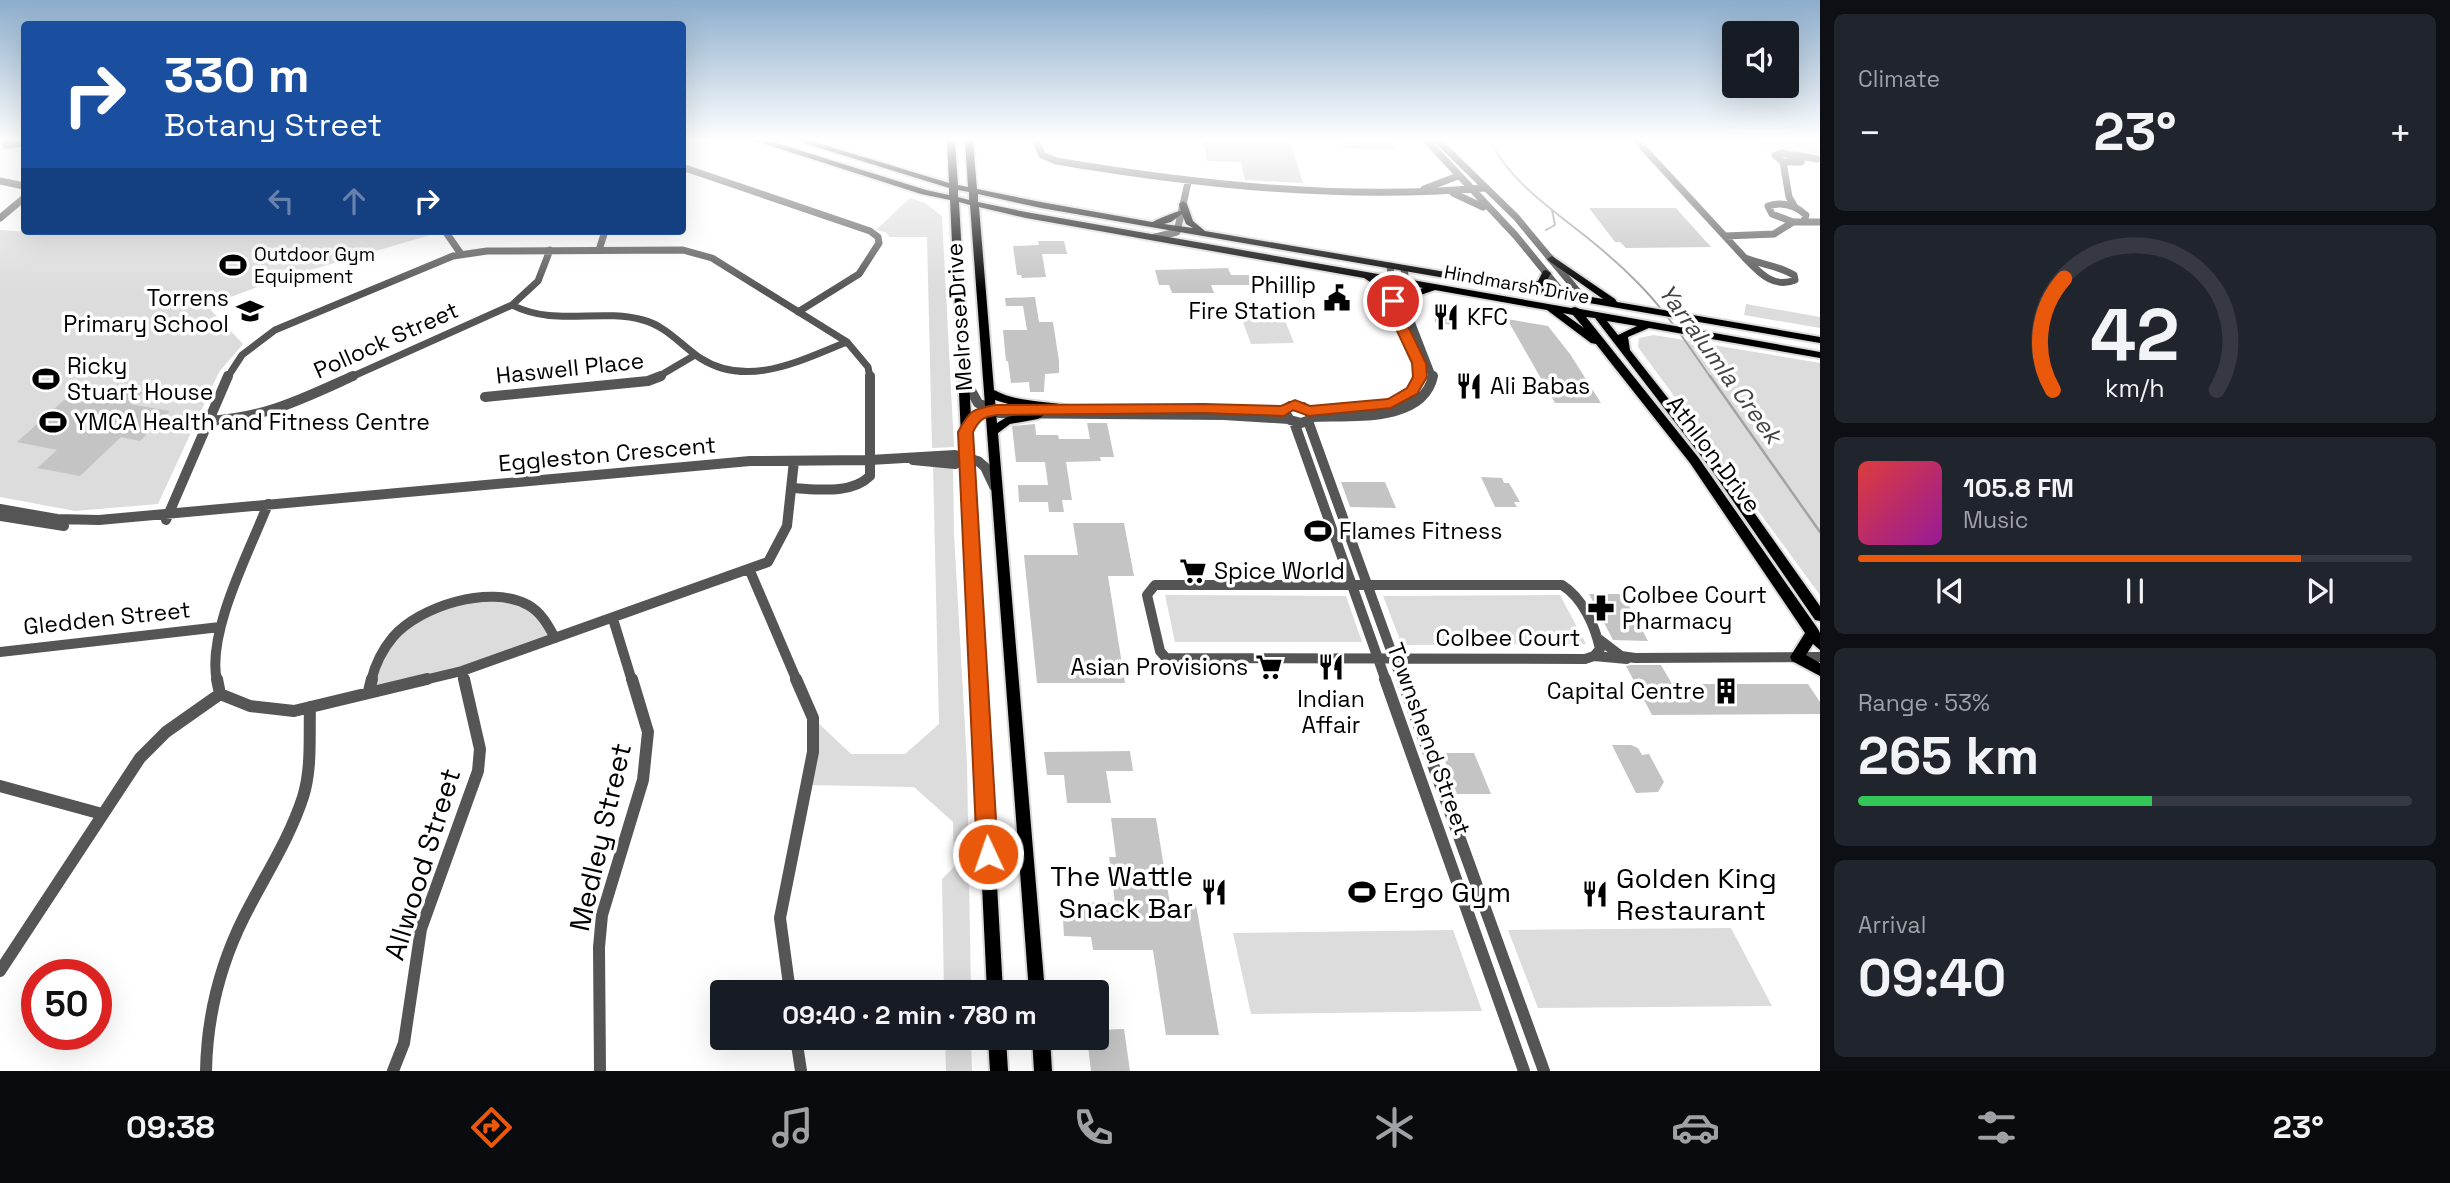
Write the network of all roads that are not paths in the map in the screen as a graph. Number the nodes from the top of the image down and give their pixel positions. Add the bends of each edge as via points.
1 (752, 191) edge
2 (921, 191) edge
3 (954, 191) edge
4 (974, 191) joint
5 (993, 191) edge
6 (1185, 191) edge
7 (1369, 191) edge
8 (1418, 191) edge
9 (1445, 191) joint
10 (1472, 191) edge
11 (1488, 191) edge
12 (1683, 191) edge
13 (1788, 191) edge
14 (924, 192) junction
15 (1413, 192) junction
16 (1788, 194) junction
17 (1004, 198) junction
18 (954, 199) junction
19 (21, 200) edge
20 (975, 203) junction
21 (1779, 203) junction
22 (1180, 209) junction
23 (1800, 210) junction
24 (1493, 212) junction
25 (1772, 214) junction
26 (1026, 215) junction
27 (0, 218) edge
28 (956, 219) junction
29 (1804, 221) junction
30 (1820, 221) edge
31 (1793, 222) junction
32 (1149, 224) junction
33 (977, 226) junction
34 (1780, 230) junction
35 (1175, 231) junction
36 (448, 235) edge
37 (604, 235) edge
38 (1214, 236) junction
39 (1725, 236) junction
40 (1155, 237) junction
41 (1183, 242) junction
42 (550, 250) junction
43 (599, 250) junction
44 (461, 254) junction
45 (1745, 258) junction
46 (1552, 259) junction
47 (1390, 266) junction
48 (1404, 269) junction
49 (1546, 273) junction
50 (1360, 274) junction
51 (1391, 279) junction
52 (1469, 280) junction
53 (1405, 282) junction
54 (1436, 287) junction
55 (1565, 296) junction
56 (1406, 297) junction
57 (1584, 299) junction
58 (1393, 301) junction
59 (512, 305) junction
60 (1549, 307) junction
61 (1628, 307) junction
62 (798, 312) junction
63 (1577, 312) junction
64 (1598, 316) junction
65 (1653, 326) junction
66 (1820, 340) edge
67 (847, 342) junction
68 (1607, 349) junction
69 (1626, 349) junction
70 (695, 355) junction
71 (1820, 355) edge
72 (963, 378) junction
73 (989, 392) junction
74 (485, 397) dead end
75 (1066, 409) junction
76 (990, 410) junction
77 (1038, 415) junction
78 (1289, 417) junction
79 (1309, 417) junction
80 (208, 421) junction
81 (966, 432) junction
82 (993, 437) junction
83 (870, 460) junction
84 (794, 461) junction
85 (972, 461) junction
86 (792, 488) junction
87 (998, 493) junction
88 (267, 507) junction
89 (0, 509) edge
90 (0, 516) edge
91 (168, 516) junction
92 (750, 571) junction
93 (1352, 585) junction
94 (1367, 585) junction
95 (1820, 617) edge
96 (613, 619) junction
97 (220, 627) junction
98 (555, 638) junction
99 (1816, 639) edge
100 (1600, 640) junction
101 (0, 652) edge
102 (1594, 656) junction
103 (1797, 657) junction
104 (1820, 657) edge
105 (1378, 658) junction
106 (1394, 658) junction
107 (1635, 658) junction
108 (1820, 670) edge
109 (462, 671) junction
110 (369, 691) junction
111 (220, 694) junction
112 (310, 707) junction
113 (0, 786) edge
114 (102, 814) junction
115 (0, 971) edge
116 (788, 980) edge
117 (994, 980) edge
118 (1036, 980) edge
119 (798, 1050) edge
120 (998, 1050) edge
121 (1042, 1050) edge
122 (206, 1071) edge
123 (393, 1071) edge
124 (600, 1071) edge
125 (801, 1071) edge
126 (999, 1071) edge
127 (1043, 1071) edge
128 (1524, 1071) edge
129 (1544, 1071) edge

1 - 62 street via 878,237 879,243 859,274
2 - 14 main road, Hindmarsh Drive
3 - 18 main road, Melrose Drive
4 - 17 main road, Hindmarsh Drive
4 - 20 main road, Melrose Drive
5 - 17 main road
6 - 22 street
7 - 15 street
8 - 15 street
9 - 15 street
9 - 24 street
10 - 24 street
11 - 46 street
12 - 39 street
13 - 16 street
14 - 18 main road, Hindmarsh Drive
14 - 28 main road
16 - 21 street
16 - 23 street
17 - 32 main road, Hindmarsh Drive
18 - 20 main road, Hindmarsh Drive
18 - 28 main road, Melrose Drive
19 - 27 street
20 - 26 main road, Hindmarsh Drive
20 - 33 main road, Melrose Drive
21 - 23 street
21 - 25 street via 1768,206
22 - 32 main road via 1168,220
22 - 35 street
22 - 38 main road via 1192,225
23 - 29 street via 1807,217
23 - 30 street
24 - 49 street
25 - 31 street
25 - 34 street
26 - 33 main road via 992,217
26 - 40 main road, Hindmarsh Drive
28 - 72 main road, Melrose Drive
29 - 30 street
29 - 31 street
31 - 34 street
32 - 35 main road, Hindmarsh Drive
33 - 73 main road, Melrose Drive
34 - 39 street
35 - 38 main road, Hindmarsh Drive
35 - 40 street
35 - 41 street
36 - 44 street
37 - 43 street
38 - 47 main road, Hindmarsh Drive
39 - 45 street
40 - 41 main road, Hindmarsh Drive
41 - 50 main road, Hindmarsh Drive
42 - 43 street
42 - 44 street
42 - 59 street, Pollock Street via 538,281
43 - 62 street via 699,253 726,265
44 - 80 street via 267,335 233,366
45 - 45 street via 1785,268 1796,280 1772,281
46 - 57 street
46 - 61 main road via 1610,301
47 - 48 main road, Hindmarsh Drive
47 - 51 street
48 - 52 main road, Hindmarsh Drive
48 - 53 street
49 - 52 main road via 1541,284
49 - 55 street
50 - 51 main road, Hindmarsh Drive
50 - 58 main road via 1381,285
51 - 53 main road, Hindmarsh Drive
51 - 58 street
52 - 55 main road, Hindmarsh Drive
53 - 54 main road, Hindmarsh Drive
53 - 56 street
54 - 56 main road
54 - 60 main road, Hindmarsh Drive
55 - 57 main road, Hindmarsh Drive
55 - 63 main road, Athllon Drive
56 - 79 street via 1433,377 1427,392 1411,406 1391,413
57 - 61 main road, Hindmarsh Drive
57 - 64 main road, Athllon Drive
58 - 79 street via 1419,363 1417,385 1391,403
59 - 70 street via 557,317 646,320
59 - 80 street, Pollock Street via 281,408 243,419
60 - 63 main road, Hindmarsh Drive
60 - 68 main road
61 - 66 main road, Hindmarsh Drive
62 - 67 street
63 - 64 main road, Hindmarsh Drive
63 - 68 main road, Athllon Drive
64 - 65 main road, Hindmarsh Drive
64 - 69 main road, Athllon Drive
65 - 69 main road via 1623,336
65 - 71 main road, Hindmarsh Drive
67 - 70 street via 747,373 729,371
67 - 83 street via 868,368 872,385
68 - 99 main road, Athllon Drive via 1723,500
69 - 95 main road, Athllon Drive via 1731,488
70 - 74 street, Haswell Place via 648,381
72 - 76 street via 975,401
72 - 81 main road, Melrose Drive
73 - 75 main road via 1005,402
73 - 76 main road, Melrose Drive
75 - 76 street
75 - 78 street via 1210,408
76 - 77 street
76 - 81 street via 976,415
76 - 82 main road, Melrose Drive
77 - 78 street
77 - 82 main road via 1007,421
78 - 79 street
78 - 79 street via 1288,407 1295,405
78 - 93 street, Townshend Street
79 - 94 street, Townshend Street
80 - 91 street
81 - 85 main road, Melrose Drive
82 - 85 street via 986,456
82 - 87 main road, Melrose Drive
83 - 84 street, Eggleston Crescent
83 - 85 street, Eggleston Crescent
83 - 86 street via 868,480 859,485
84 - 86 street
84 - 88 street, Eggleston Crescent via 714,464
85 - 87 street via 989,471
85 - 117 main road, Melrose Drive
86 - 92 street via 788,528 781,546 768,562
87 - 118 main road, Melrose Drive
88 - 91 street, Eggleston Crescent
88 - 97 street
89 - 91 street, Eggleston Crescent via 76,520
90 - 91 street, Eggleston Crescent via 72,526
92 - 96 street
92 - 116 street via 813,718 813,752 780,918
93 - 94 street, Colbee Court
93 - 105 street, Townshend Street
93 - 105 street, Colbee Court via 1156,585 1147,595 1160,651 1166,658
94 - 100 street, Colbee Court via 1562,585 1574,593
94 - 106 street, Townshend Street
96 - 98 street
96 - 124 street, Medley Street via 648,732 643,780 602,915
97 - 101 street, Gledden Street
97 - 111 street via 214,672
98 - 109 street
98 - 110 street via 532,607 487,594 468,596 400,630 383,650
99 - 103 main road
100 - 102 street, Colbee Court
100 - 107 street via 1621,656
102 - 106 street, Colbee Court
102 - 107 street
103 - 104 street
103 - 107 street
103 - 108 main road
105 - 106 street, Colbee Court
105 - 128 street, Townshend Street
106 - 129 street, Townshend Street
109 - 110 street
109 - 123 street, Allwood Street via 480,749 478,771 421,929 403,1045
110 - 112 street
111 - 112 street via 276,711
111 - 114 street via 166,732 140,758
112 - 122 street via 303,797 236,933 205,1046
113 - 114 street
114 - 115 street
119 - 125 street
120 - 126 main road
121 - 127 main road

